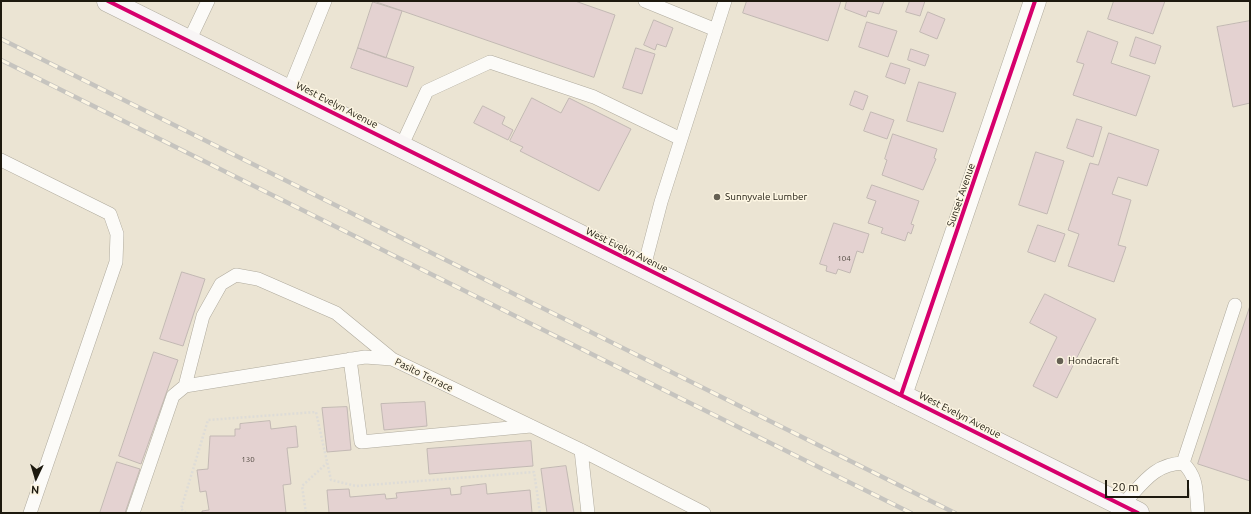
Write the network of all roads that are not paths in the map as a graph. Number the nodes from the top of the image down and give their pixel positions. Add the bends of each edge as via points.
1 (108, 1) edge
2 (208, 1) edge
3 (325, 1) edge
4 (645, 1) edge
5 (725, 1) edge
6 (1035, 1) edge
7 (716, 30) junction
8 (189, 41) junction
9 (289, 90) junction
10 (681, 139) junction
11 (401, 146) junction
12 (1, 160) edge
13 (644, 267) junction
14 (1235, 305) dead end
15 (350, 359) junction
16 (392, 359) junction
17 (185, 386) junction
18 (901, 395) junction
19 (531, 426) junction
20 (581, 450) junction
21 (1183, 463) junction
22 (1130, 509) edge
23 (30, 513) edge
24 (134, 513) edge
25 (588, 513) edge
26 (704, 513) edge
27 (1198, 513) edge

1 - 8 main road, West Evelyn Avenue
2 - 8 lane
3 - 9 lane
4 - 7 lane
5 - 7 lane
6 - 18 street, Sunset Avenue
7 - 10 lane
8 - 9 main road, West Evelyn Avenue
9 - 11 main road, West Evelyn Avenue
10 - 11 lane via 594,97 490,62 427,90
10 - 13 lane
11 - 13 main road, West Evelyn Avenue
12 - 23 lane via 110,214 117,234 116,262
13 - 18 main road, West Evelyn Avenue
14 - 21 lane
15 - 16 lane, Pasito Terrace
15 - 17 lane, Pasito Terrace
15 - 19 lane via 361,442
16 - 17 lane via 336,313 258,279 236,275 221,284 203,316
16 - 19 lane, Pasito Terrace
17 - 24 lane via 173,396
18 - 22 main road, West Evelyn Avenue
19 - 20 lane, Pasito Terrace
20 - 25 lane
20 - 26 lane, Pasito Terrace
21 - 22 lane via 1170,463 1157,469
21 - 27 lane via 1192,471

